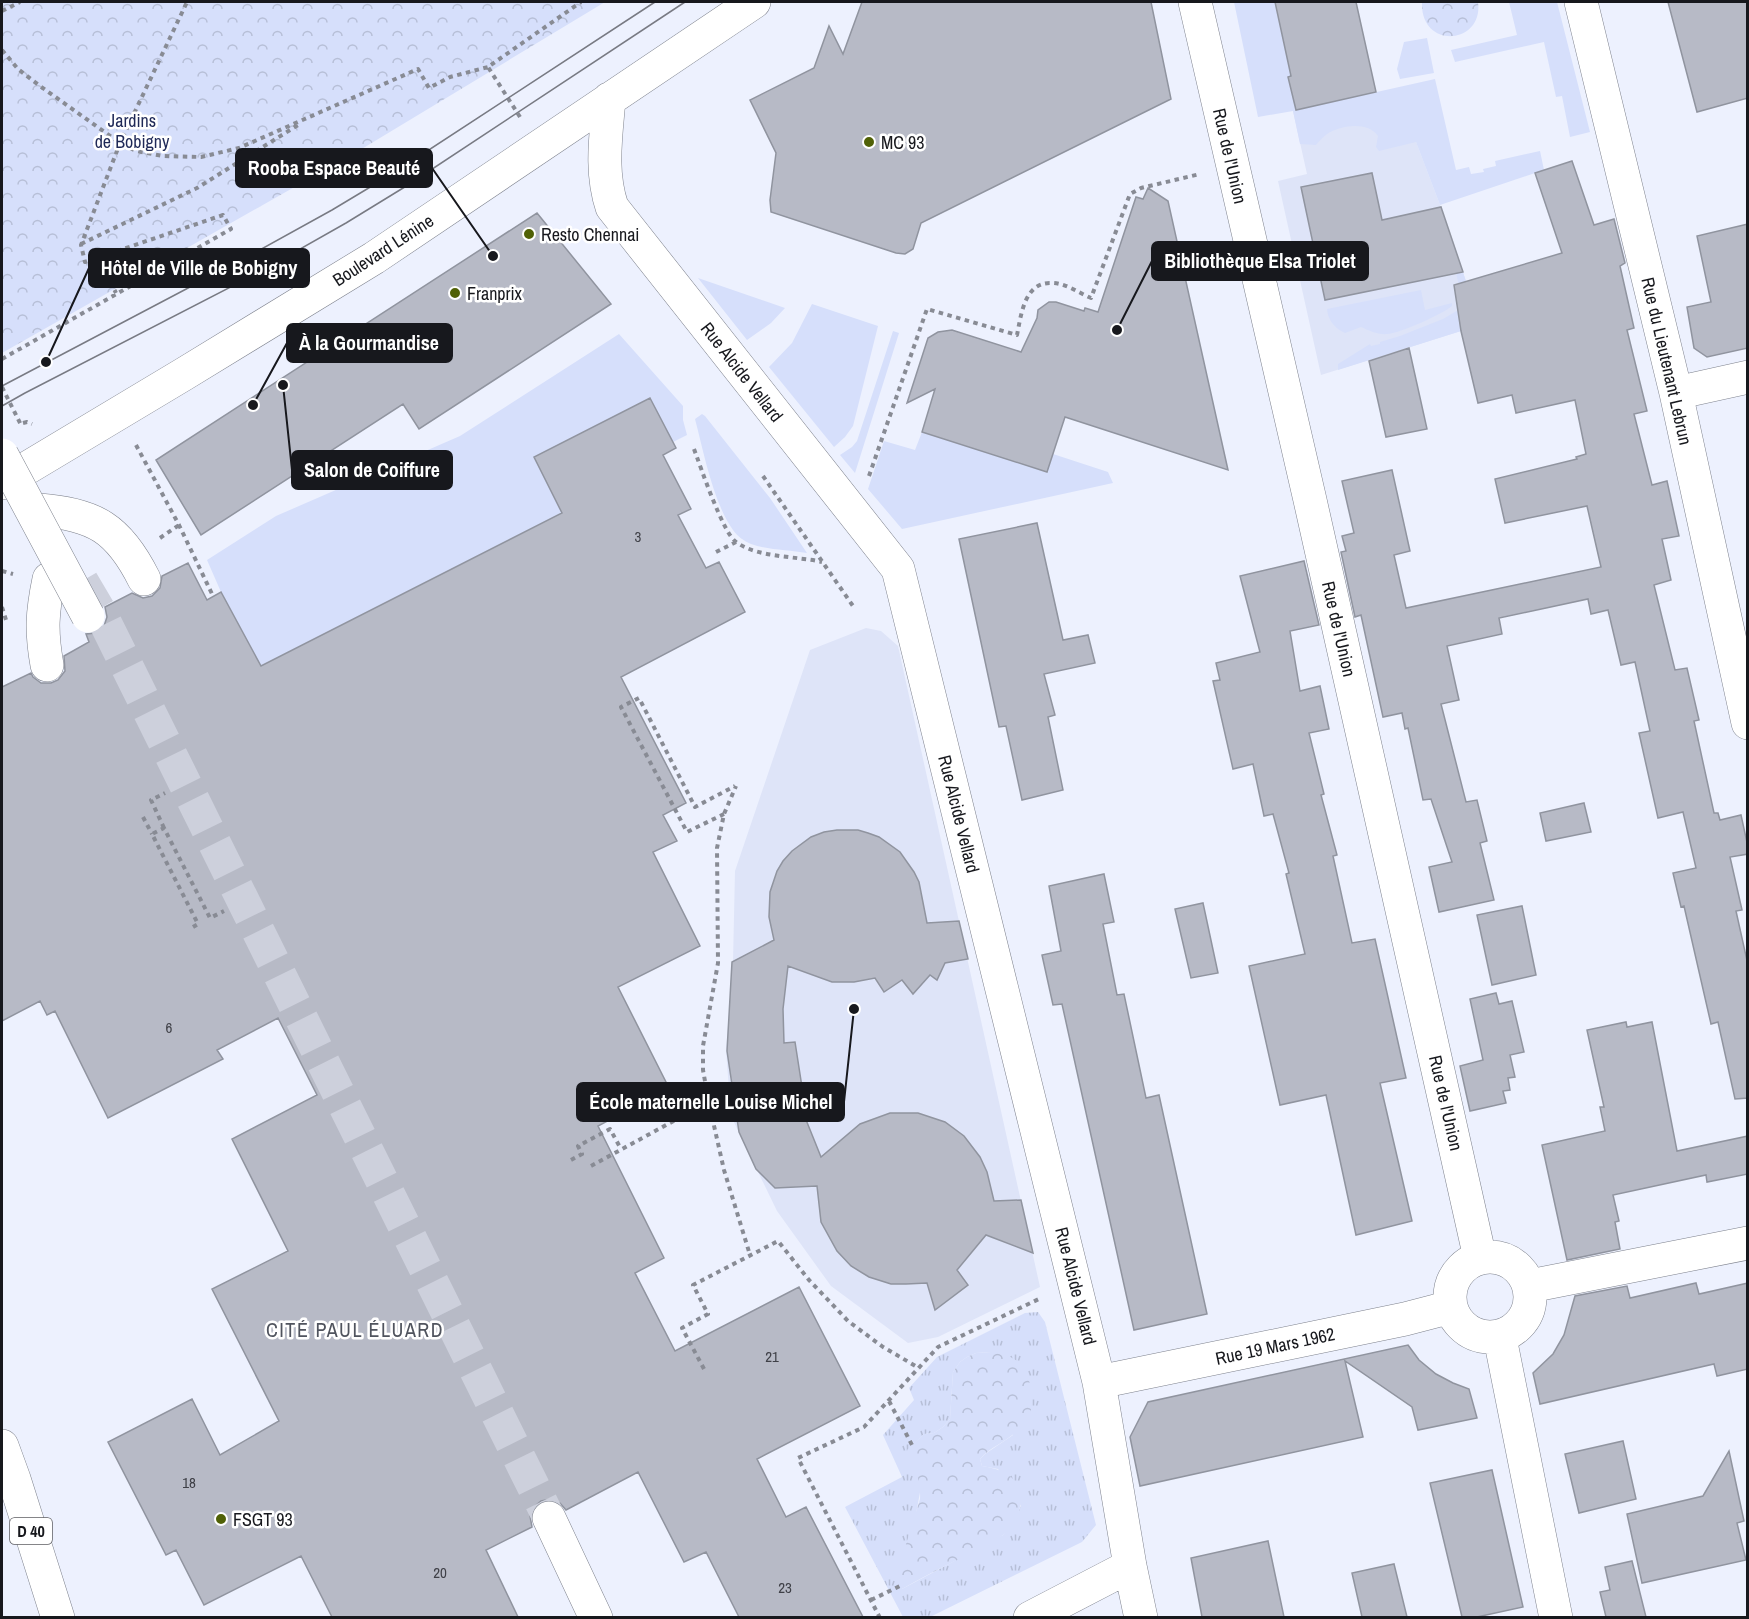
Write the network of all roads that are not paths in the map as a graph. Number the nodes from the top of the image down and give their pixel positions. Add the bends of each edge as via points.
1 (754, 2) edge
2 (1195, 2) edge
3 (1581, 2) edge
4 (609, 99) junction
5 (1748, 377) edge
6 (1676, 393) junction
7 (3, 475) edge
8 (39, 510) dead end
9 (49, 579) dead end
10 (144, 579) dead end
11 (88, 615) tunnel mouth
12 (47, 665) dead end
13 (1746, 704) edge
14 (1748, 1243) edge
15 (1480, 1258) junction
16 (1530, 1286) junction
17 (1451, 1307) junction
18 (1500, 1338) junction
19 (1099, 1382) junction
20 (2, 1446) edge
21 (549, 1518) tunnel mouth
22 (1130, 1566) junction
23 (58, 1617) edge
24 (596, 1617) edge
25 (1030, 1617) edge
26 (1141, 1617) edge
27 (1556, 1617) edge

1 - 4 street, Boulevard Lénine
2 - 15 street, Rue de l'Union
3 - 6 street, Rue du Lieutenant Lebrun
4 - 7 street, Boulevard Lénine via 374,258 184,375
4 - 19 street, Rue Alcide Vellard via 604,159 606,190 612,207 898,569
5 - 6 street
6 - 13 street, Rue du Lieutenant Lebrun
7 - 11 street, bridge
8 - 10 street via 64,512 96,522 133,557
9 - 12 street via 43,610
14 - 16 street
15 - 16 street via 1501,1258 1520,1268
15 - 17 street via 1462,1268 1451,1286
16 - 18 street via 1530,1308 1519,1327
17 - 18 street via 1460,1325 1478,1337
17 - 19 street, Rue 19 Mars 1962
18 - 27 street
19 - 22 street, Rue Alcide Vellard
20 - 23 street, D 40
21 - 24 street
22 - 25 street
22 - 26 street, Rue Alcide Vellard

